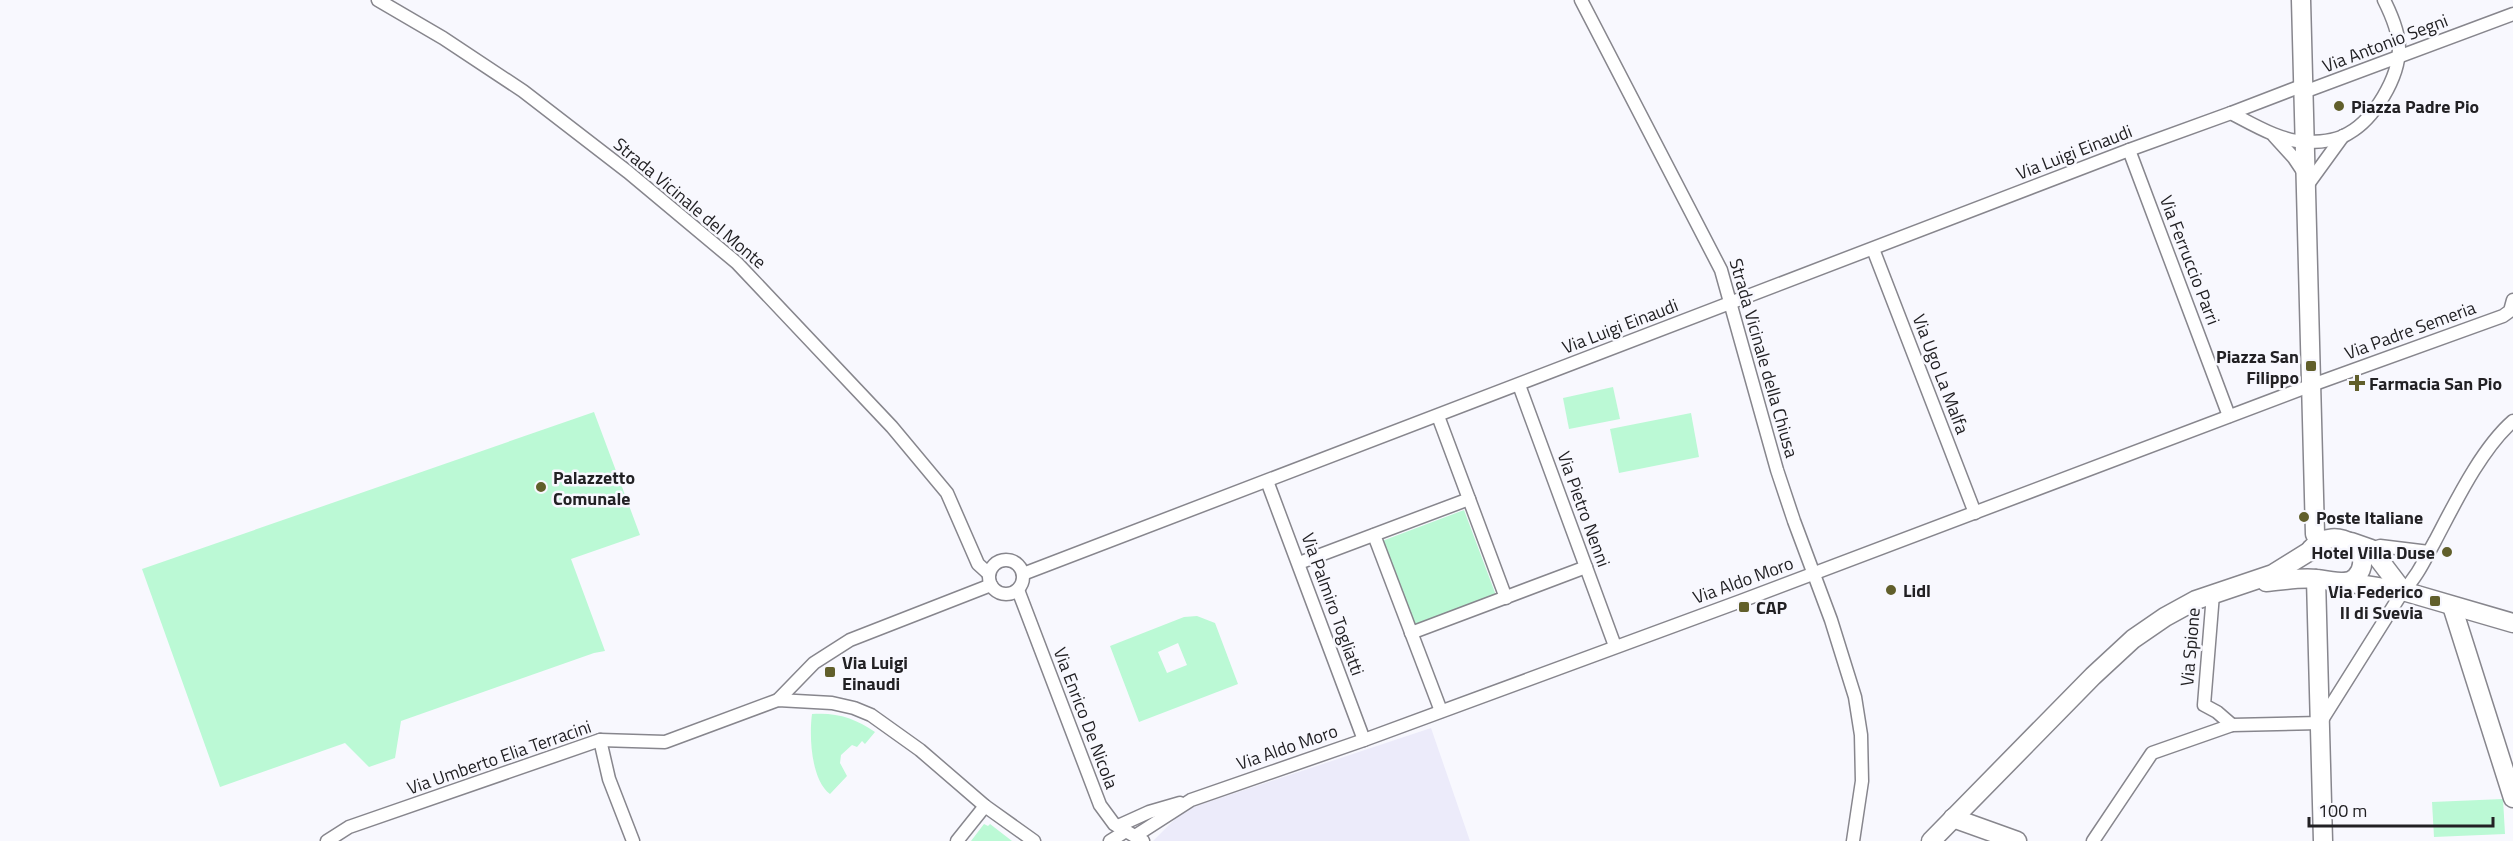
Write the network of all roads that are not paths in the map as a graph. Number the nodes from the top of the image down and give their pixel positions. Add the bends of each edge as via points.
1 (378, 0) edge
2 (1581, 0) edge
3 (2301, 0) edge
4 (2384, 0) edge
5 (2513, 14) edge
6 (2399, 57) junction
7 (2304, 89) junction
8 (2230, 113) junction
9 (2271, 133) junction
10 (2344, 135) junction
11 (2305, 142) junction
12 (2129, 150) junction
13 (2306, 181) junction
14 (1873, 249) junction
15 (2513, 300) edge
16 (1730, 303) junction
17 (2312, 384) junction
18 (1519, 385) junction
19 (1438, 416) junction
20 (2229, 416) junction
21 (2513, 422) edge
22 (1267, 481) junction
23 (1469, 499) junction
24 (1975, 513) junction
25 (1374, 535) junction
26 (2351, 542) junction
27 (2314, 546) junction
28 (2371, 549) junction
29 (2429, 552) junction
30 (1299, 563) junction
31 (1586, 567) junction
32 (1814, 573) junction
33 (1023, 574) junction
34 (2316, 579) junction
35 (990, 580) junction
36 (2345, 582) junction
37 (2245, 584) junction
38 (1018, 590) junction
39 (2403, 591) junction
40 (2213, 594) junction
41 (1506, 597) junction
42 (2452, 606) junction
43 (2513, 623) edge
44 (1411, 633) junction
45 (1615, 646) junction
46 (778, 700) junction
47 (1441, 711) junction
48 (2320, 723) junction
49 (2232, 725) junction
50 (600, 740) junction
51 (1364, 740) junction
52 (2513, 798) edge
53 (1184, 802) junction
54 (986, 806) junction
55 (1953, 818) junction
56 (1130, 834) edge
57 (327, 841) edge
58 (633, 841) edge
59 (957, 841) edge
60 (1034, 841) edge
61 (1110, 841) edge
62 (1853, 841) edge
63 (1931, 841) edge
64 (2016, 841) edge
65 (2093, 841) edge
66 (2323, 841) edge

1 - 35 street, Strada Vicinale del Monte via 523,91 737,263 892,427 947,493 978,564
2 - 16 street, Strada Vicinale della Chiusa via 1717,258
3 - 7 main road
4 - 6 street via 2398,37
5 - 6 street, Via Antonio Segni
6 - 7 street, Via Antonio Segni
6 - 10 street via 2373,110
7 - 8 street, Via Luigi Einaudi
7 - 11 main road
8 - 9 street
8 - 12 street, Via Luigi Einaudi
9 - 11 street
9 - 13 street via 2294,158
10 - 11 street
10 - 13 street
11 - 13 main road
12 - 14 street, Via Luigi Einaudi
12 - 20 street, Via Ferruccio Parri
13 - 17 main road
14 - 16 street, Via Luigi Einaudi
14 - 24 street, Via Ugo La Malfa
15 - 17 street, Via Padre Semeria via 2510,311 2503,316
16 - 18 street, Via Luigi Einaudi
16 - 32 street, Strada Vicinale della Chiusa via 1781,480
17 - 20 street, Via Aldo Moro
17 - 27 main road
18 - 19 street, Via Luigi Einaudi
18 - 31 street, Via Pietro Nenni
19 - 22 street, Via Luigi Einaudi
19 - 23 street
20 - 24 street, Via Aldo Moro
21 - 29 street via 2496,436
22 - 30 street, Via Palmiro Togliatti
22 - 33 street, Via Luigi Einaudi
23 - 25 street
23 - 41 street
24 - 32 street, Via Aldo Moro
25 - 30 street
25 - 44 street
26 - 27 main road via 2330,539
26 - 28 main road
26 - 36 main road via 2358,552 2360,568 2356,576
27 - 34 main road via 2309,568
27 - 37 main road via 2285,568
28 - 29 street via 2380,546
28 - 39 main road
29 - 39 street via 2414,580
30 - 51 street, Via Palmiro Togliatti
31 - 41 street
31 - 45 street, Via Pietro Nenni
32 - 45 street, Via Aldo Moro
32 - 62 street, Strada Vicinale della Chiusa via 1858,710 1862,781
33 - 35 street via 1017,564 1006,560 995,564
33 - 38 street
34 - 36 main road
34 - 37 main road
34 - 48 main road
35 - 38 street via 994,589 1003,594
35 - 46 street via 850,640 814,663
36 - 39 main road
37 - 40 main road
38 - 56 street, Via Enrico De Nicola via 1100,805 1106,815
39 - 42 main road
39 - 48 street
40 - 49 street, Via Spione via 2204,705
40 - 55 main road via 2165,617 2122,648
41 - 44 street
42 - 43 main road
42 - 52 main road
44 - 47 street
45 - 47 street, Via Aldo Moro
46 - 50 street, Via Umberto Elia Terracini via 665,741
46 - 54 street, Via Umberto Elia Terracini via 854,708 871,715
47 - 51 street, Via Aldo Moro
48 - 49 street
48 - 66 main road
49 - 65 street via 2152,753
50 - 57 street, Via Umberto Elia Terracini via 350,827
50 - 58 street via 609,779
51 - 53 street, Via Aldo Moro
53 - 56 street, Via Aldo Moro
53 - 56 street, Via Aldo Moro via 1149,812
54 - 59 street
54 - 60 street, Via Umberto Elia Terracini
55 - 63 main road
55 - 64 main road
56 - 61 street

